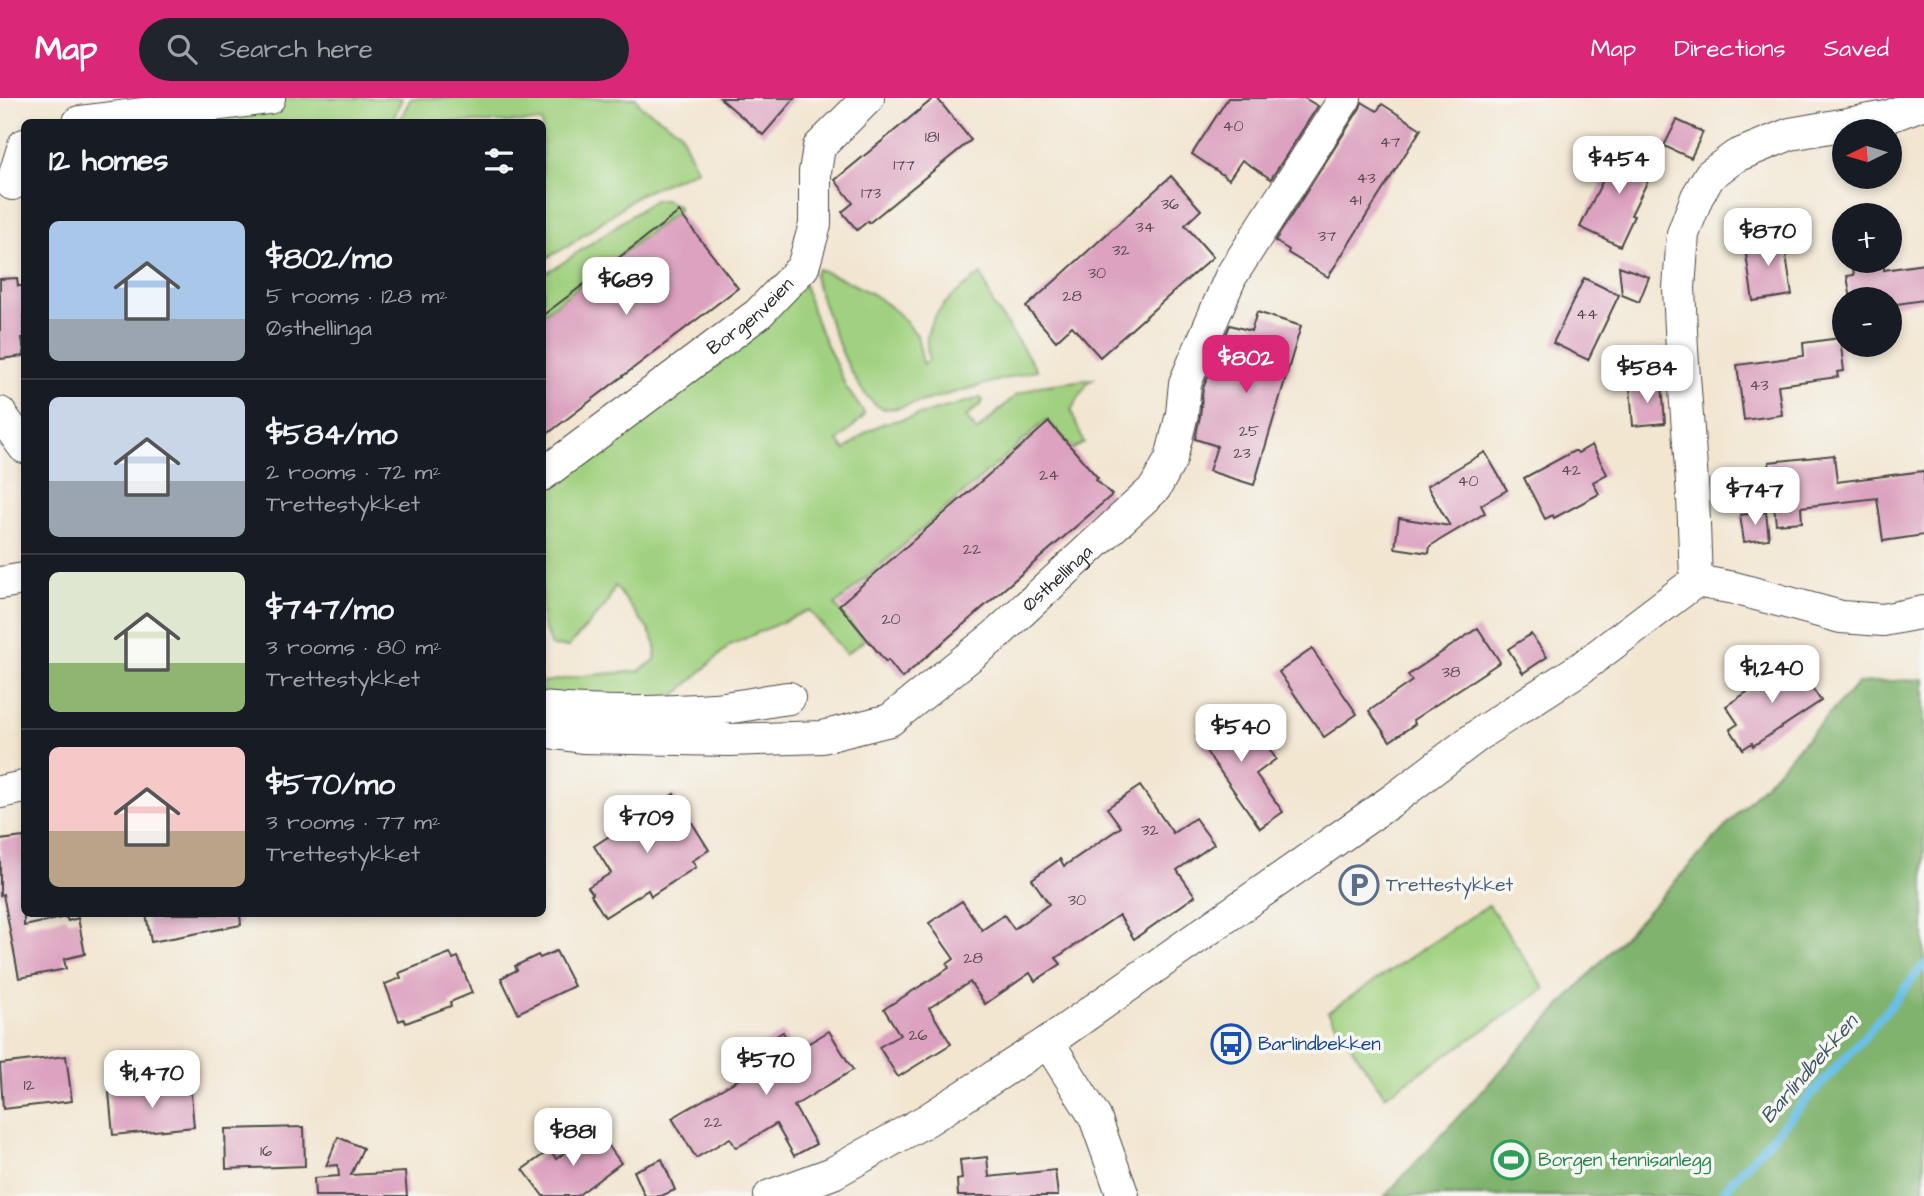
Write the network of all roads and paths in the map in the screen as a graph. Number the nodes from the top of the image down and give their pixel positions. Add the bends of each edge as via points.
1 (269, 98) edge
2 (868, 98) edge
3 (1345, 98) edge
4 (1924, 103) edge
5 (103, 119) edge
6 (21, 155) edge
7 (12, 186) edge
8 (0, 413) edge
9 (21, 443) edge
10 (546, 472) edge
11 (21, 580) edge
12 (1696, 581) junction
13 (0, 583) edge
14 (1924, 612) edge
15 (789, 698) dead end
16 (546, 708) edge
17 (546, 732) edge
18 (21, 788) edge
19 (0, 792) edge
20 (1048, 1042) junction
21 (770, 1196) edge
22 (1123, 1196) edge

1 - 5 street
2 - 10 street, Borgenveien via 819,147 816,225 803,267 758,314
3 - 17 street, Østhellinga via 1231,276 1185,383 1171,459 1156,488 995,636 901,711 890,719 822,737 729,740 582,737
4 - 12 street via 1887,117 1790,134 1736,156 1710,175 1697,197 1683,234 1679,288
6 - 7 street
8 - 9 street
11 - 13 street
12 - 14 street via 1841,617 1883,620
12 - 20 street via 1581,668 1485,730
15 - 16 street via 716,709 640,713
18 - 19 street
20 - 21 street via 834,1173
20 - 22 street via 1095,1117

